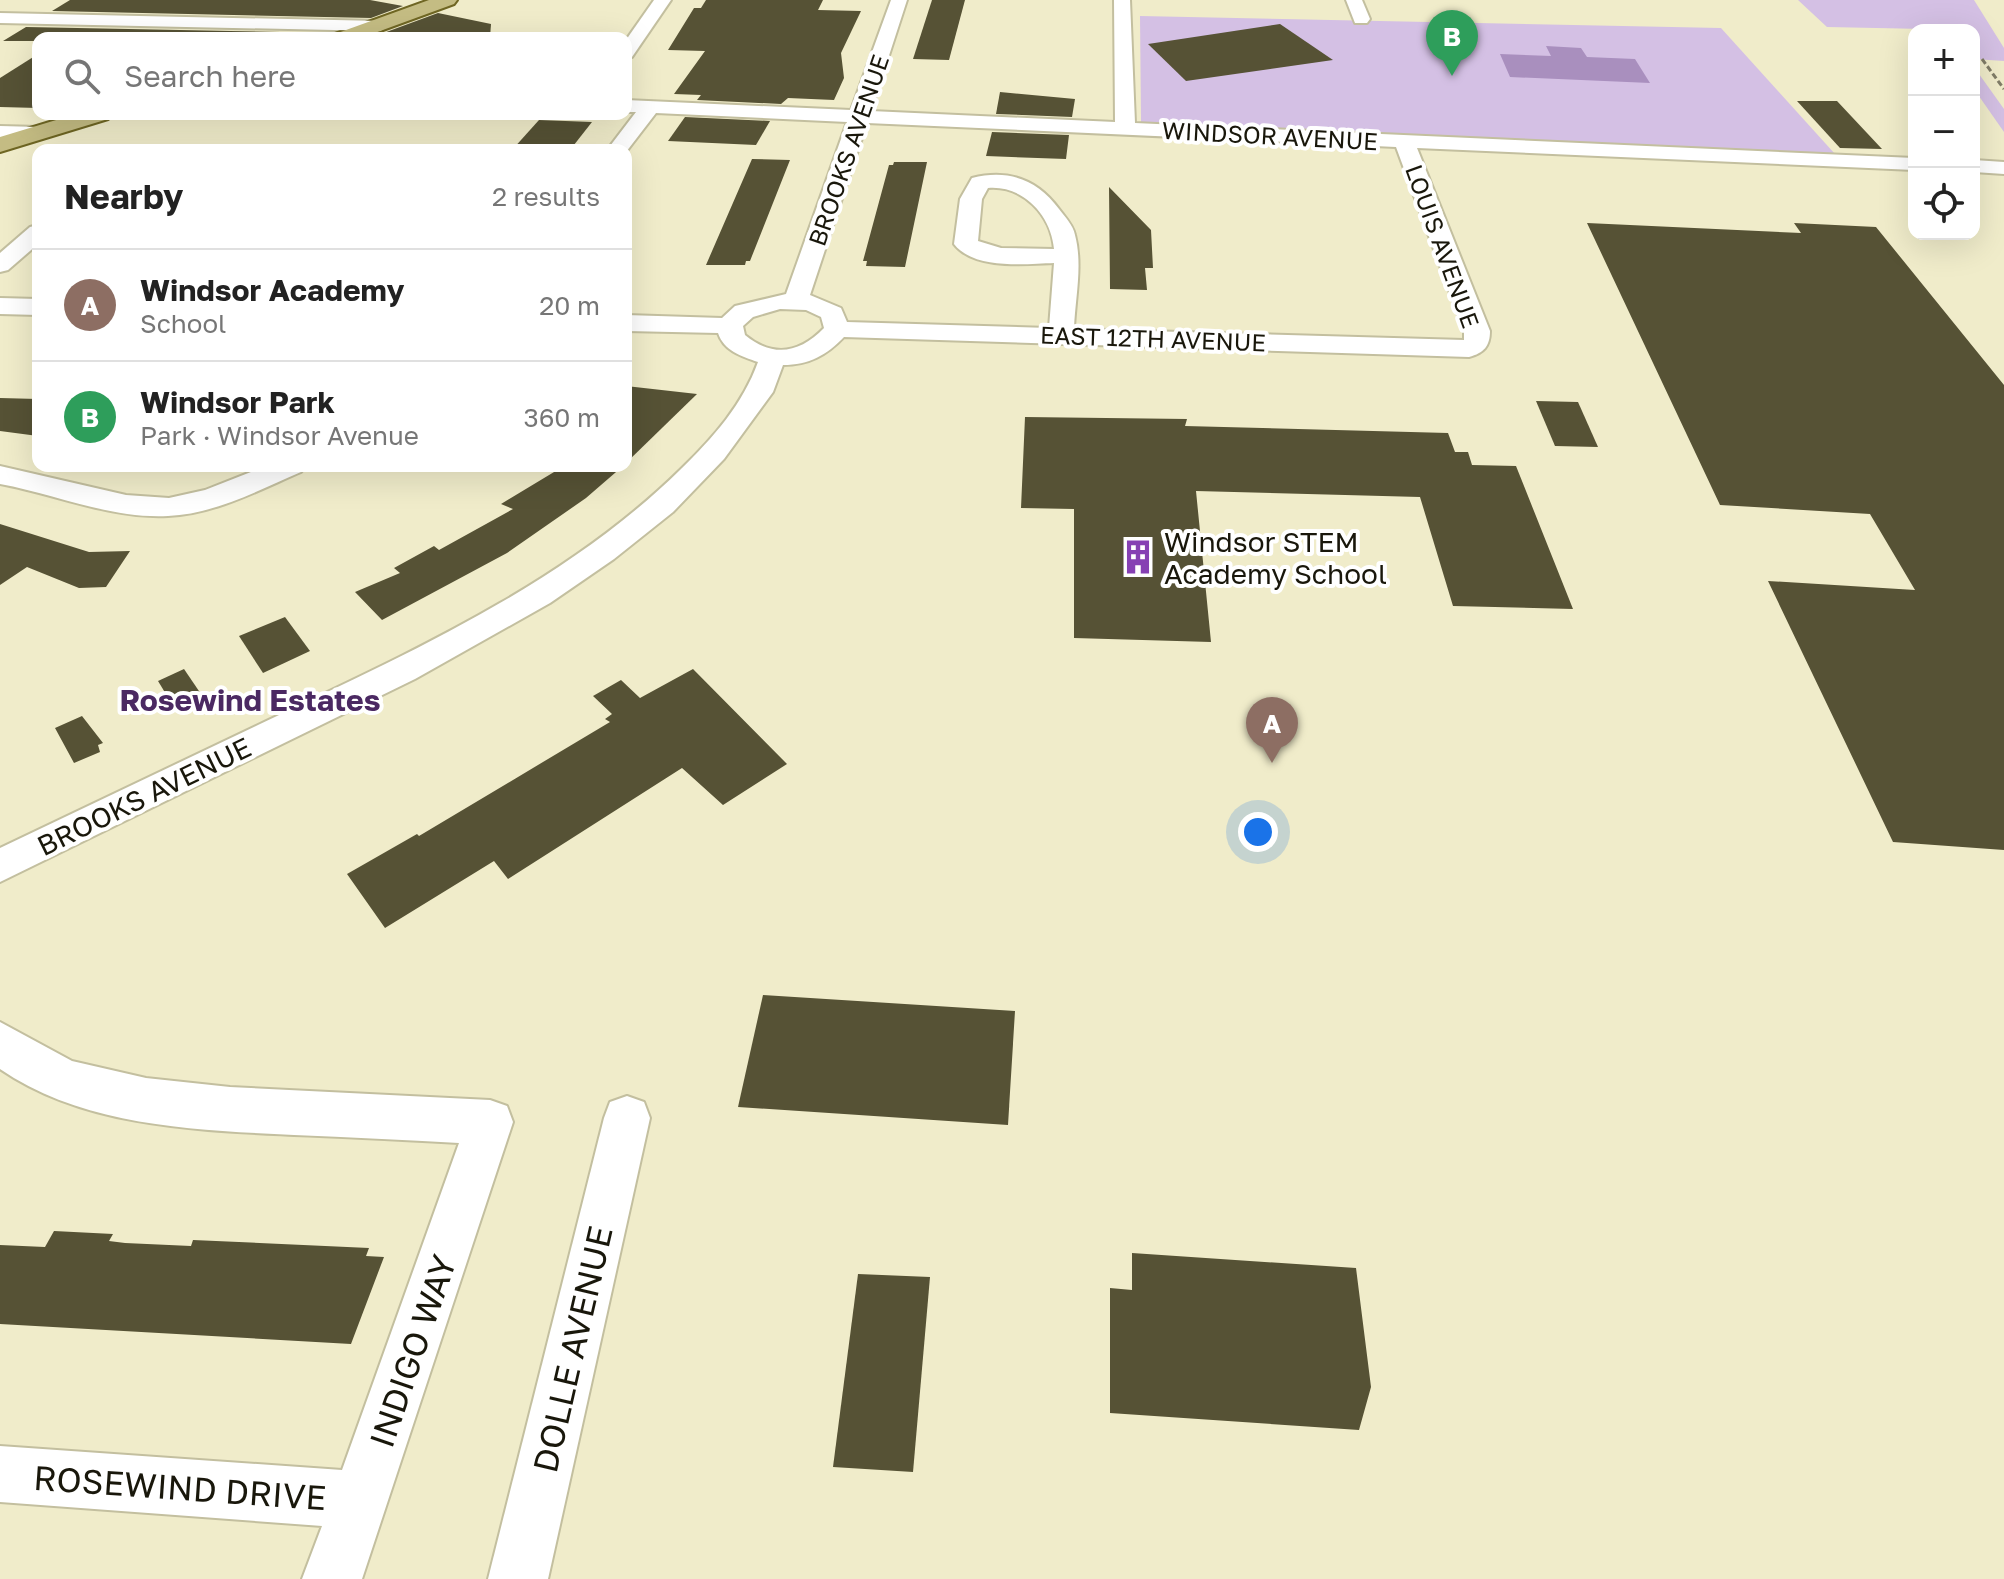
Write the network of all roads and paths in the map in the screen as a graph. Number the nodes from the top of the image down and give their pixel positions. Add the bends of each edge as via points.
1 (447, 0) edge
2 (663, 0) edge
3 (899, 0) edge
4 (1122, 0) edge
5 (1354, 0) edge
6 (0, 18) edge
7 (1361, 19) dead end
8 (380, 26) junction
9 (361, 32) edge
10 (632, 44) edge
11 (632, 106) edge
12 (650, 108) junction
13 (859, 116) junction
14 (88, 120) edge
15 (1125, 129) junction
16 (0, 132) edge
17 (1404, 141) junction
18 (32, 144) edge
19 (38, 144) edge
20 (622, 144) edge
21 (0, 145) edge
22 (32, 145) edge
23 (0, 153) edge
24 (1908, 164) edge
25 (1980, 166) edge
26 (2004, 168) edge
27 (32, 237) edge
28 (1064, 256) dead end
29 (0, 265) edge
30 (796, 301) junction
31 (0, 306) edge
32 (32, 307) edge
33 (632, 323) edge
34 (730, 326) junction
35 (837, 329) junction
36 (1061, 335) junction
37 (1469, 349) joint
38 (773, 357) junction
39 (276, 472) edge
40 (0, 475) edge
41 (0, 866) edge
42 (0, 1043) edge
43 (627, 1118) dead end
44 (0, 1474) edge
45 (360, 1500) junction
46 (332, 1579) edge
47 (518, 1579) edge

1 - 8 main road
2 - 10 street
3 - 13 street, BROOKS AVENUE
4 - 15 street
5 - 7 street
6 - 8 street
8 - 9 main road
11 - 12 street, WINDSOR AVENUE
12 - 13 street, WINDSOR AVENUE
12 - 20 street
13 - 15 street, WINDSOR AVENUE
13 - 30 street, BROOKS AVENUE
14 - 19 main road
15 - 17 street, WINDSOR AVENUE
16 - 19 street
17 - 24 street, WINDSOR AVENUE
17 - 37 street, LOUIS AVENUE via 1477,331 1477,342
18 - 21 main road
22 - 23 street
25 - 26 street
27 - 29 street
28 - 36 street
30 - 34 street via 748,310
30 - 35 street via 832,313
31 - 32 street
33 - 34 street
34 - 38 street via 734,343
35 - 36 street, EAST 12TH AVENUE
35 - 38 street via 822,346
36 - 37 street, EAST 12TH AVENUE
38 - 41 street, BROOKS AVENUE via 759,394 714,454 643,520 539,596 349,697
39 - 40 street via 216,497 170,507 128,505
42 - 45 street, INDIGO WAY via 49,1073 118,1095 207,1107 490,1122
43 - 47 street, DOLLE AVENUE
44 - 45 street, ROSEWIND DRIVE
45 - 46 street, INDIGO WAY

